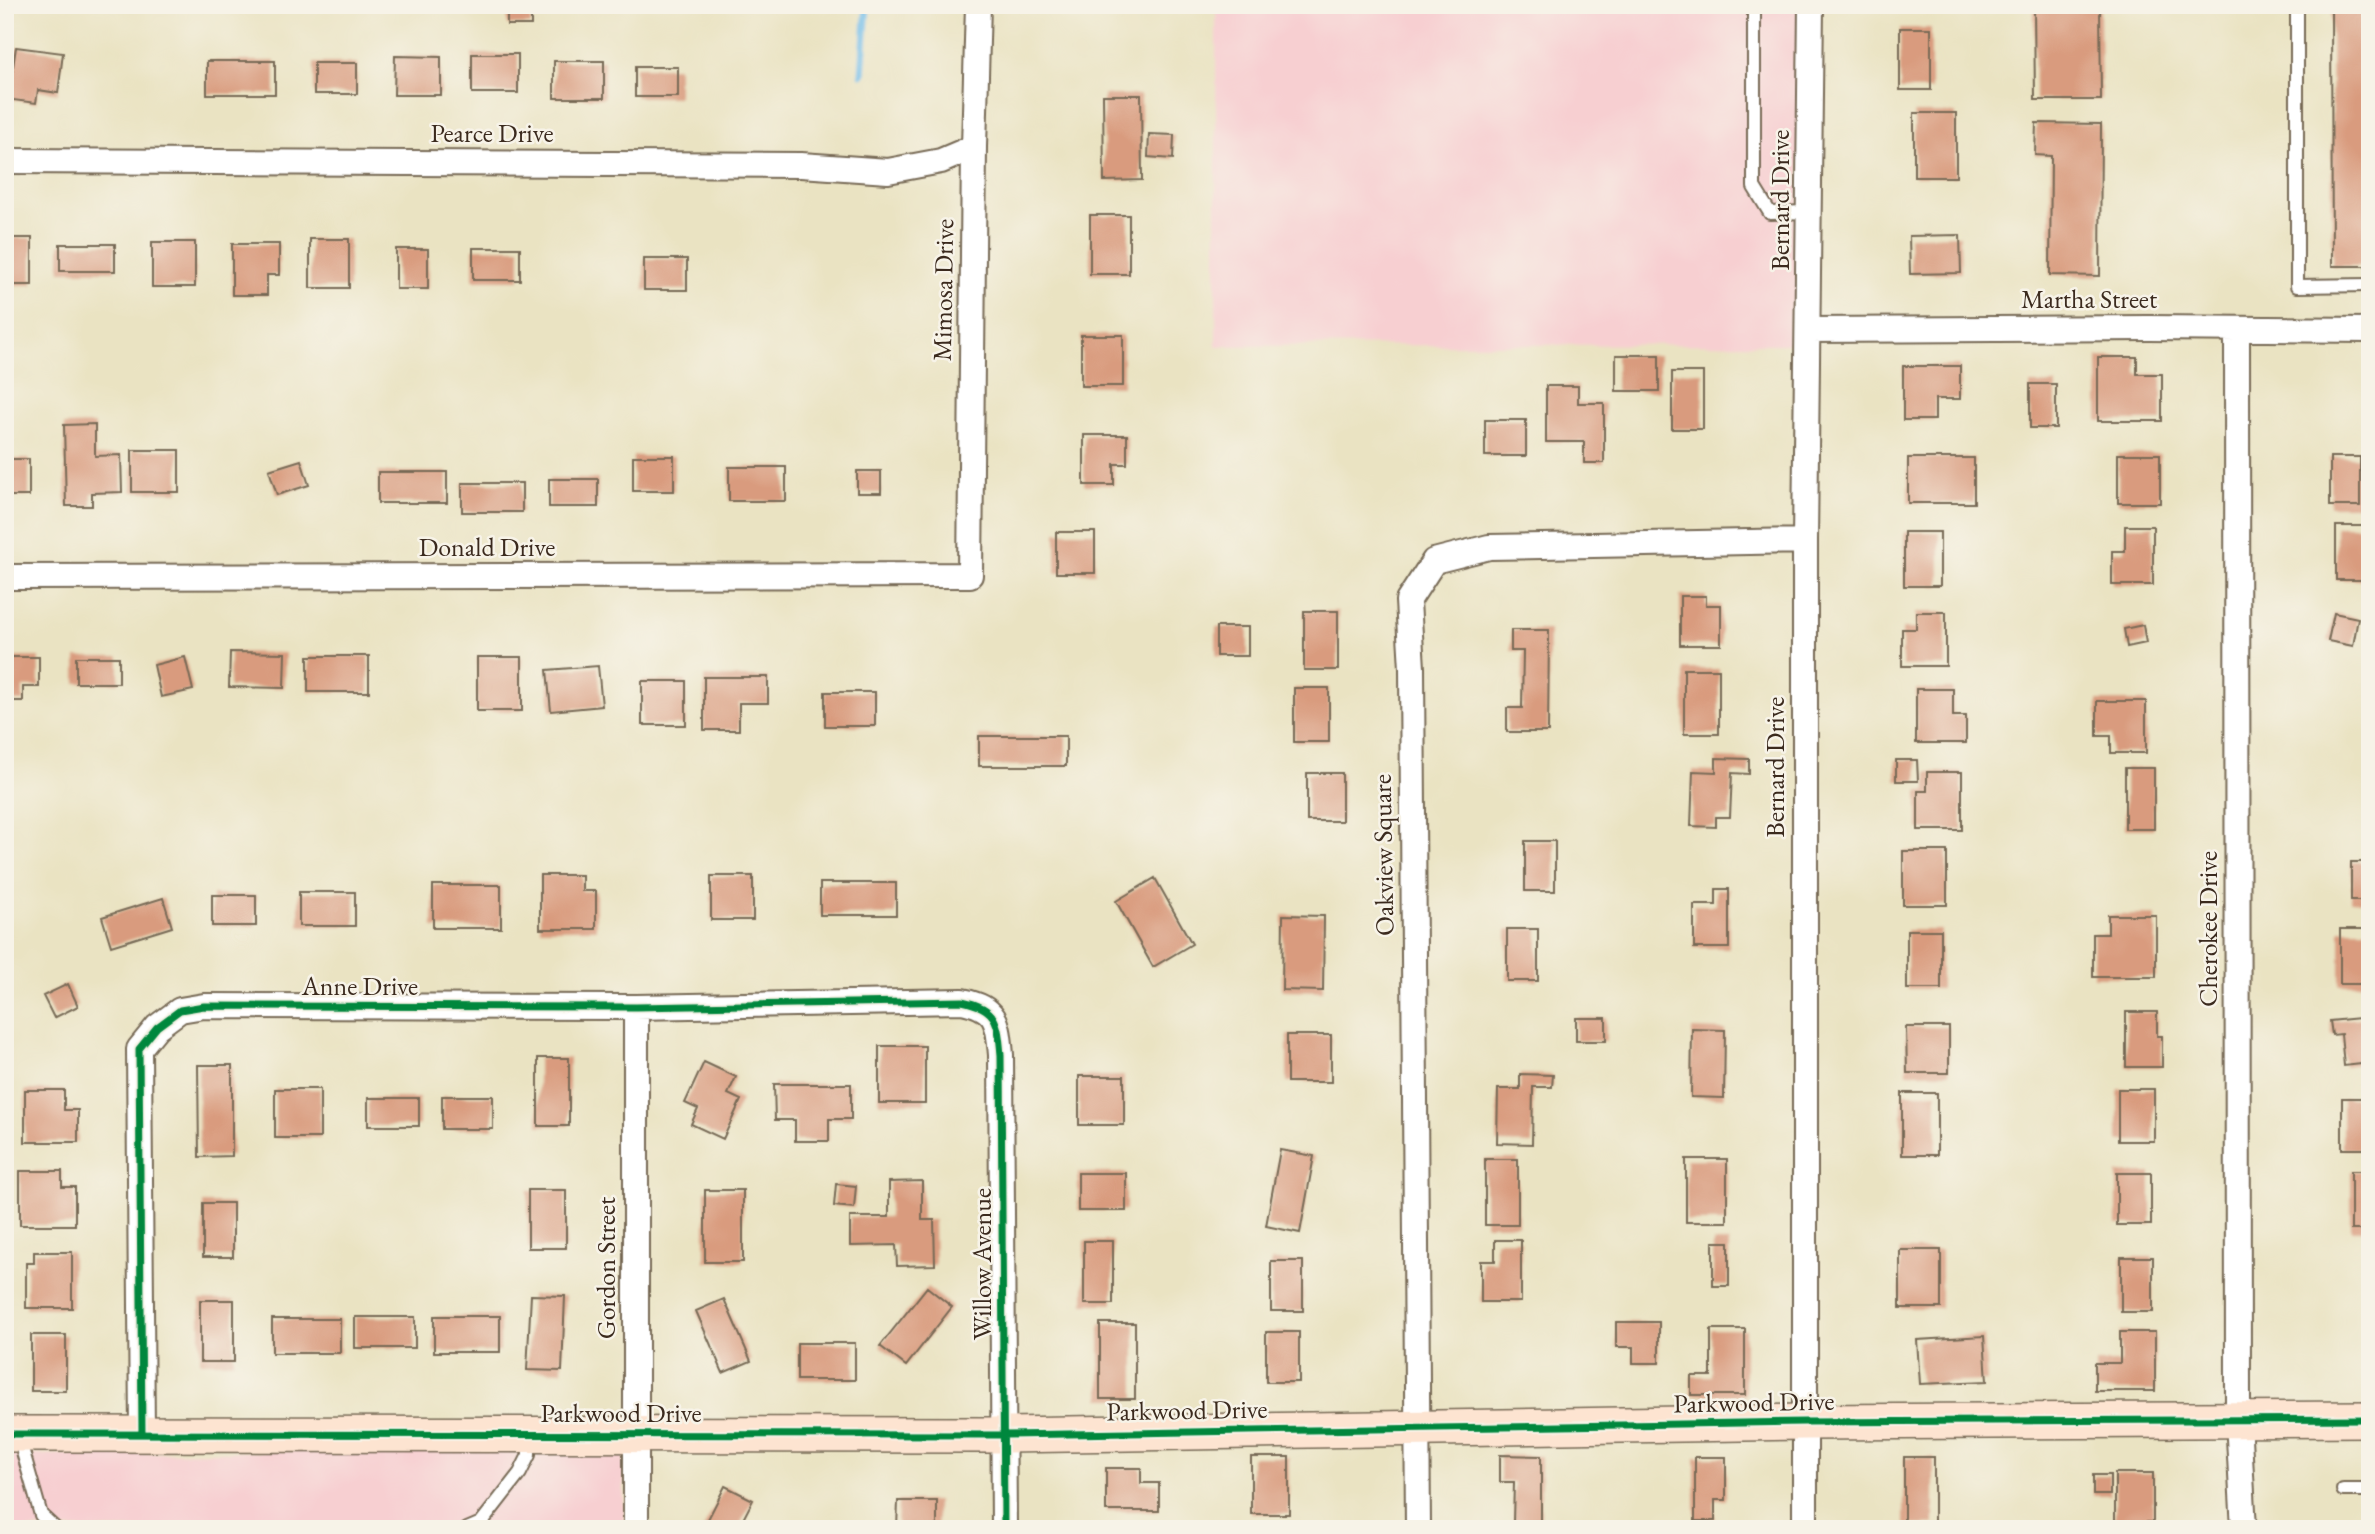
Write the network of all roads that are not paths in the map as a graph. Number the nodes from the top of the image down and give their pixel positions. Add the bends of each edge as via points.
1 (978, 5) edge
2 (1754, 5) edge
3 (1811, 5) edge
4 (2297, 5) edge
5 (974, 147) junction
6 (5, 161) edge
7 (1809, 212) junction
8 (2370, 285) edge
9 (2236, 329) junction
10 (1808, 330) junction
11 (2370, 330) edge
12 (1805, 541) junction
13 (970, 575) joint
14 (5, 577) edge
15 (982, 1005) joint
16 (636, 1007) junction
17 (2370, 1419) edge
18 (2238, 1420) junction
19 (1805, 1422) junction
20 (1419, 1427) junction
21 (12, 1434) edge
22 (142, 1434) junction
23 (529, 1434) junction
24 (636, 1434) junction
25 (1004, 1434) junction
26 (2343, 1490) dead end
27 (2370, 1490) edge
28 (56, 1529) edge
29 (467, 1529) edge
30 (636, 1529) edge
31 (1004, 1529) edge
32 (1418, 1529) edge
33 (1805, 1529) edge
34 (2244, 1529) edge

1 - 5 street, Mimosa Drive
2 - 7 lane via 1754,187 1770,213
3 - 7 street, Bernard Drive
4 - 8 lane via 2297,286
5 - 6 street, Pearce Drive via 941,161 888,172 787,164
5 - 13 street, Mimosa Drive
7 - 10 street, Bernard Drive
9 - 10 street, Martha Street
9 - 11 street, Martha Street
9 - 18 street, Cherokee Drive
10 - 12 street, Bernard Drive
12 - 19 street, Bernard Drive
12 - 20 street, Oakview Square via 1489,547 1434,561 1408,601
13 - 14 street, Donald Drive
15 - 16 street, Anne Drive via 962,1001
15 - 25 street, Willow Avenue via 999,1032 1001,1055
16 - 22 street, Anne Drive via 204,1006 180,1010 157,1027 139,1049 137,1082
16 - 24 street, Gordon Street
17 - 18 street, Parkwood Drive
18 - 19 street, Parkwood Drive
18 - 34 street, Cherokee Drive
19 - 20 street, Parkwood Drive
19 - 33 street, Bernard Drive
20 - 25 street, Parkwood Drive
20 - 32 street, Oakview Square
21 - 22 street, Parkwood Drive
21 - 28 lane via 41,1515
22 - 23 street, Parkwood Drive
23 - 24 street, Parkwood Drive
23 - 29 lane via 529,1455 520,1473 481,1523
24 - 25 street, Parkwood Drive
24 - 30 street, Gordon Street
25 - 31 street, Willow Avenue
26 - 27 lane

